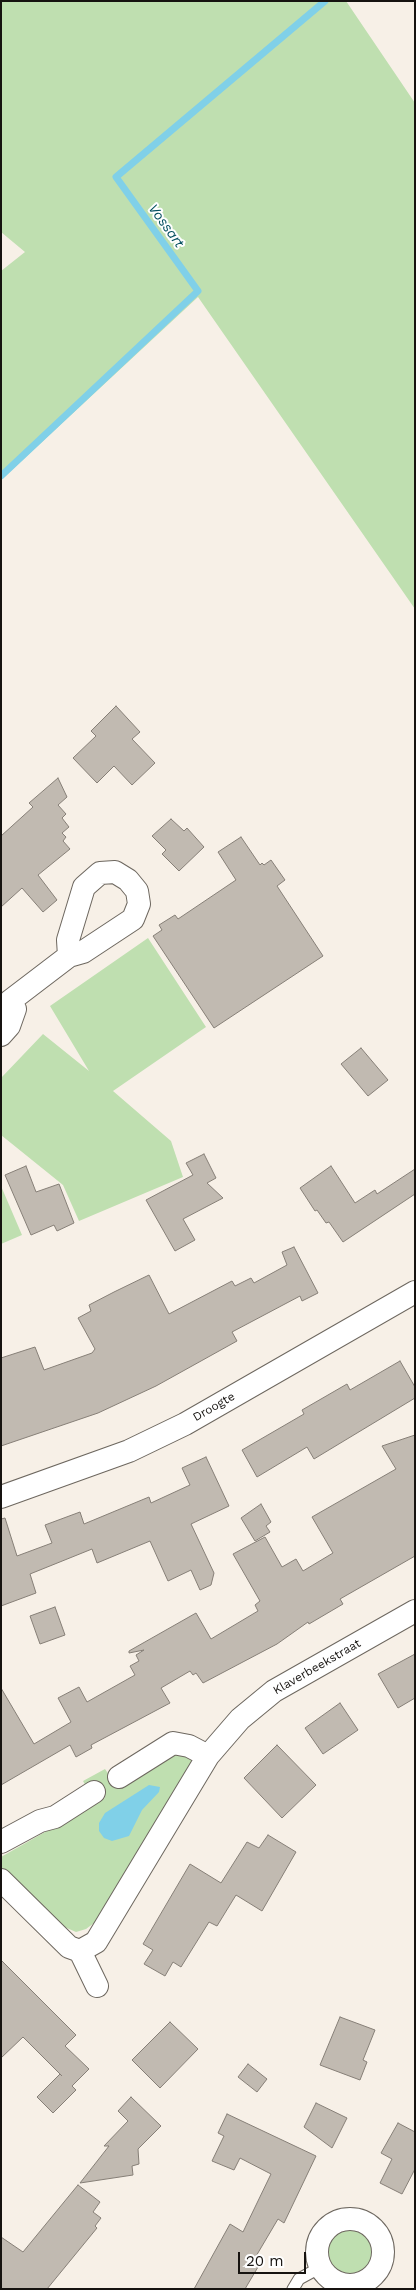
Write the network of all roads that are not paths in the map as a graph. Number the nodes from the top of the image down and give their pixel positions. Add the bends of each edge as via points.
1 (69, 956) dead end
2 (6, 1006) edge
3 (1, 1035) edge
4 (415, 1292) edge
5 (1, 1497) edge
6 (415, 1610) edge
7 (208, 1756) junction
8 (119, 1777) dead end
9 (94, 1792) dead end
10 (1, 1842) edge
11 (1, 1880) edge
12 (80, 1951) junction
13 (97, 1986) dead end
14 (321, 2267) junction
15 (381, 2282) edge
16 (293, 2289) edge

1 - 2 street
2 - 3 street via 15,1009 9,1026
4 - 5 street, Droogte via 185,1424 129,1451
6 - 7 street, Klaverbeekstraat via 274,1691 240,1719
7 - 8 street via 189,1746 173,1743
7 - 12 street, Klaverbeekstraat via 96,1942
9 - 10 street via 55,1817 40,1821
11 - 12 street via 69,1947
12 - 13 street
14 - 15 street via 339,2283
14 - 15 street via 317,2255 322,2235 329,2226 351,2219 368,2224 382,2242
14 - 16 lane via 299,2279

